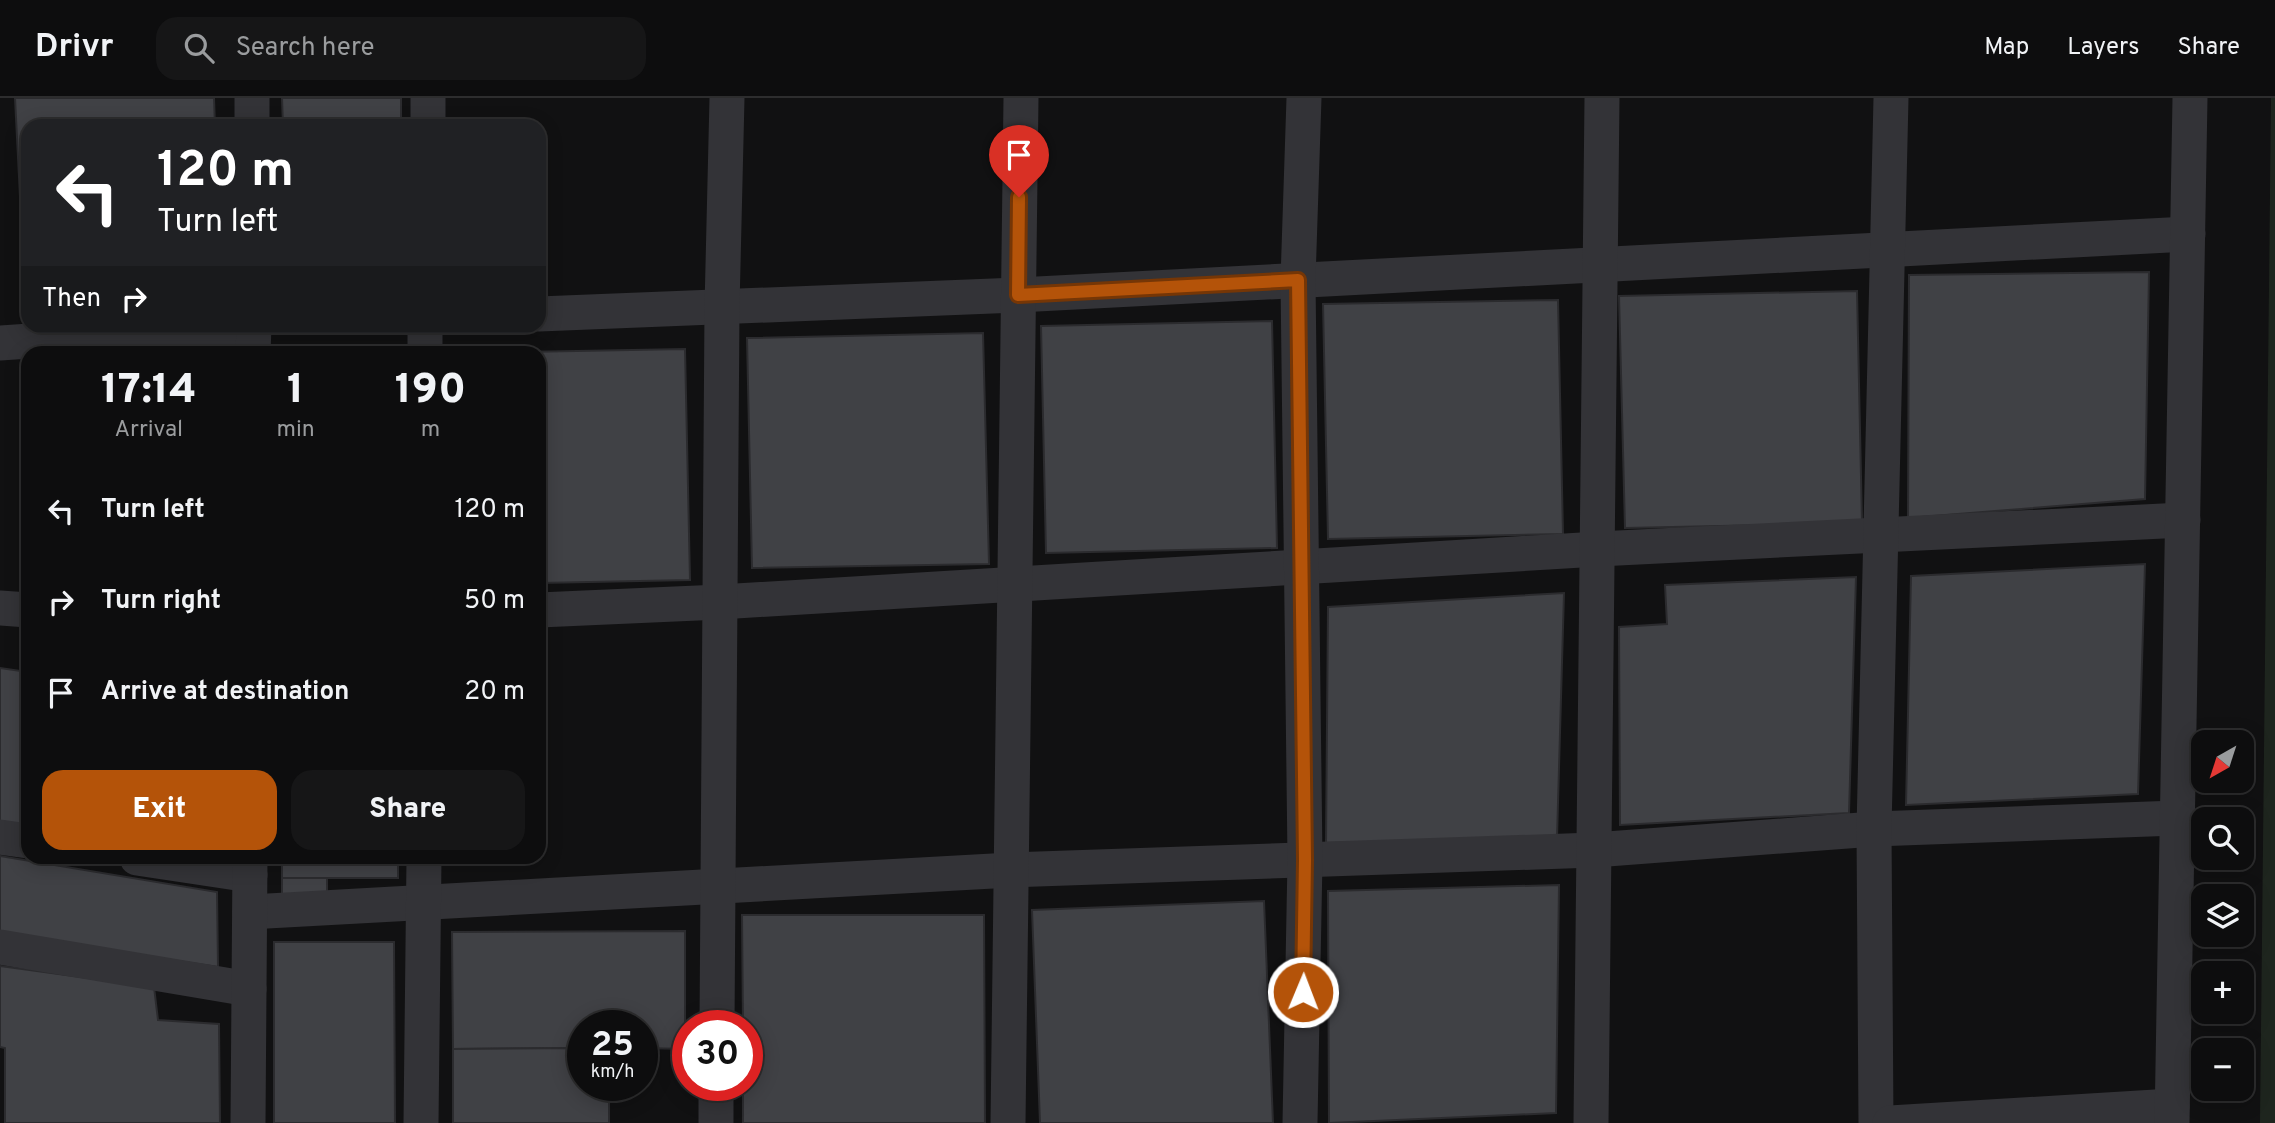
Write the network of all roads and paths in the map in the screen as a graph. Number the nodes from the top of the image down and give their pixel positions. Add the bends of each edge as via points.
1 (252, 98) edge
2 (428, 98) edge
3 (727, 98) edge
4 (1021, 98) edge
5 (1304, 98) edge
6 (1602, 98) edge
7 (1891, 98) edge
8 (2190, 98) edge
9 (252, 119) edge
10 (428, 119) edge
11 (2188, 234) junction
12 (1888, 249) junction
13 (1600, 263) junction
14 (1298, 280) junction
15 (1018, 295) junction
16 (722, 307) junction
17 (546, 314) edge
18 (150, 333) edge
19 (0, 344) edge
20 (2183, 520) junction
21 (1881, 536) junction
22 (1598, 549) junction
23 (1302, 568) junction
24 (1014, 585) junction
25 (720, 602) junction
26 (0, 608) edge
27 (21, 610) edge
28 (546, 610) edge
29 (2177, 818) junction
30 (1874, 829) junction
31 (0, 837) edge
32 (21, 840) edge
33 (1594, 850) junction
34 (1305, 860) junction
35 (222, 864) edge
36 (424, 864) edge
37 (250, 866) edge
38 (1011, 870) junction
39 (719, 886) junction
40 (424, 903) junction
41 (250, 912) junction
42 (0, 947) edge
43 (249, 989) junction
44 (717, 1010) edge
45 (716, 1101) edge
46 (2172, 1114) edge
47 (248, 1123) edge
48 (421, 1123) edge
49 (716, 1123) edge
50 (1007, 1123) edge
51 (1300, 1123) edge
52 (1591, 1123) edge
53 (1876, 1123) edge
54 (1890, 1123) edge

1 - 9 street
2 - 10 street
3 - 16 street
4 - 15 street
5 - 14 street
6 - 13 street
7 - 12 street
8 - 11 street
11 - 12 street
11 - 20 street
12 - 13 street
12 - 21 street
13 - 14 street
13 - 22 street
14 - 15 street
14 - 23 street
15 - 16 street
15 - 24 street
16 - 17 street
16 - 25 street
18 - 19 street
20 - 21 street
20 - 29 street
21 - 22 street
21 - 30 street
22 - 23 street
22 - 33 street
23 - 24 street
23 - 34 street
24 - 25 street
24 - 38 street
25 - 28 street
25 - 39 street
26 - 27 street
29 - 30 street
29 - 46 street
30 - 33 street
30 - 53 street
31 - 32 street
33 - 34 street
33 - 52 street
34 - 38 street
34 - 51 street
35 - 37 street
36 - 40 street
37 - 41 street
38 - 39 street
38 - 50 street
39 - 40 street
39 - 44 street
40 - 41 street
40 - 48 street
41 - 43 street
42 - 43 street
43 - 47 street
45 - 49 street
46 - 54 street

